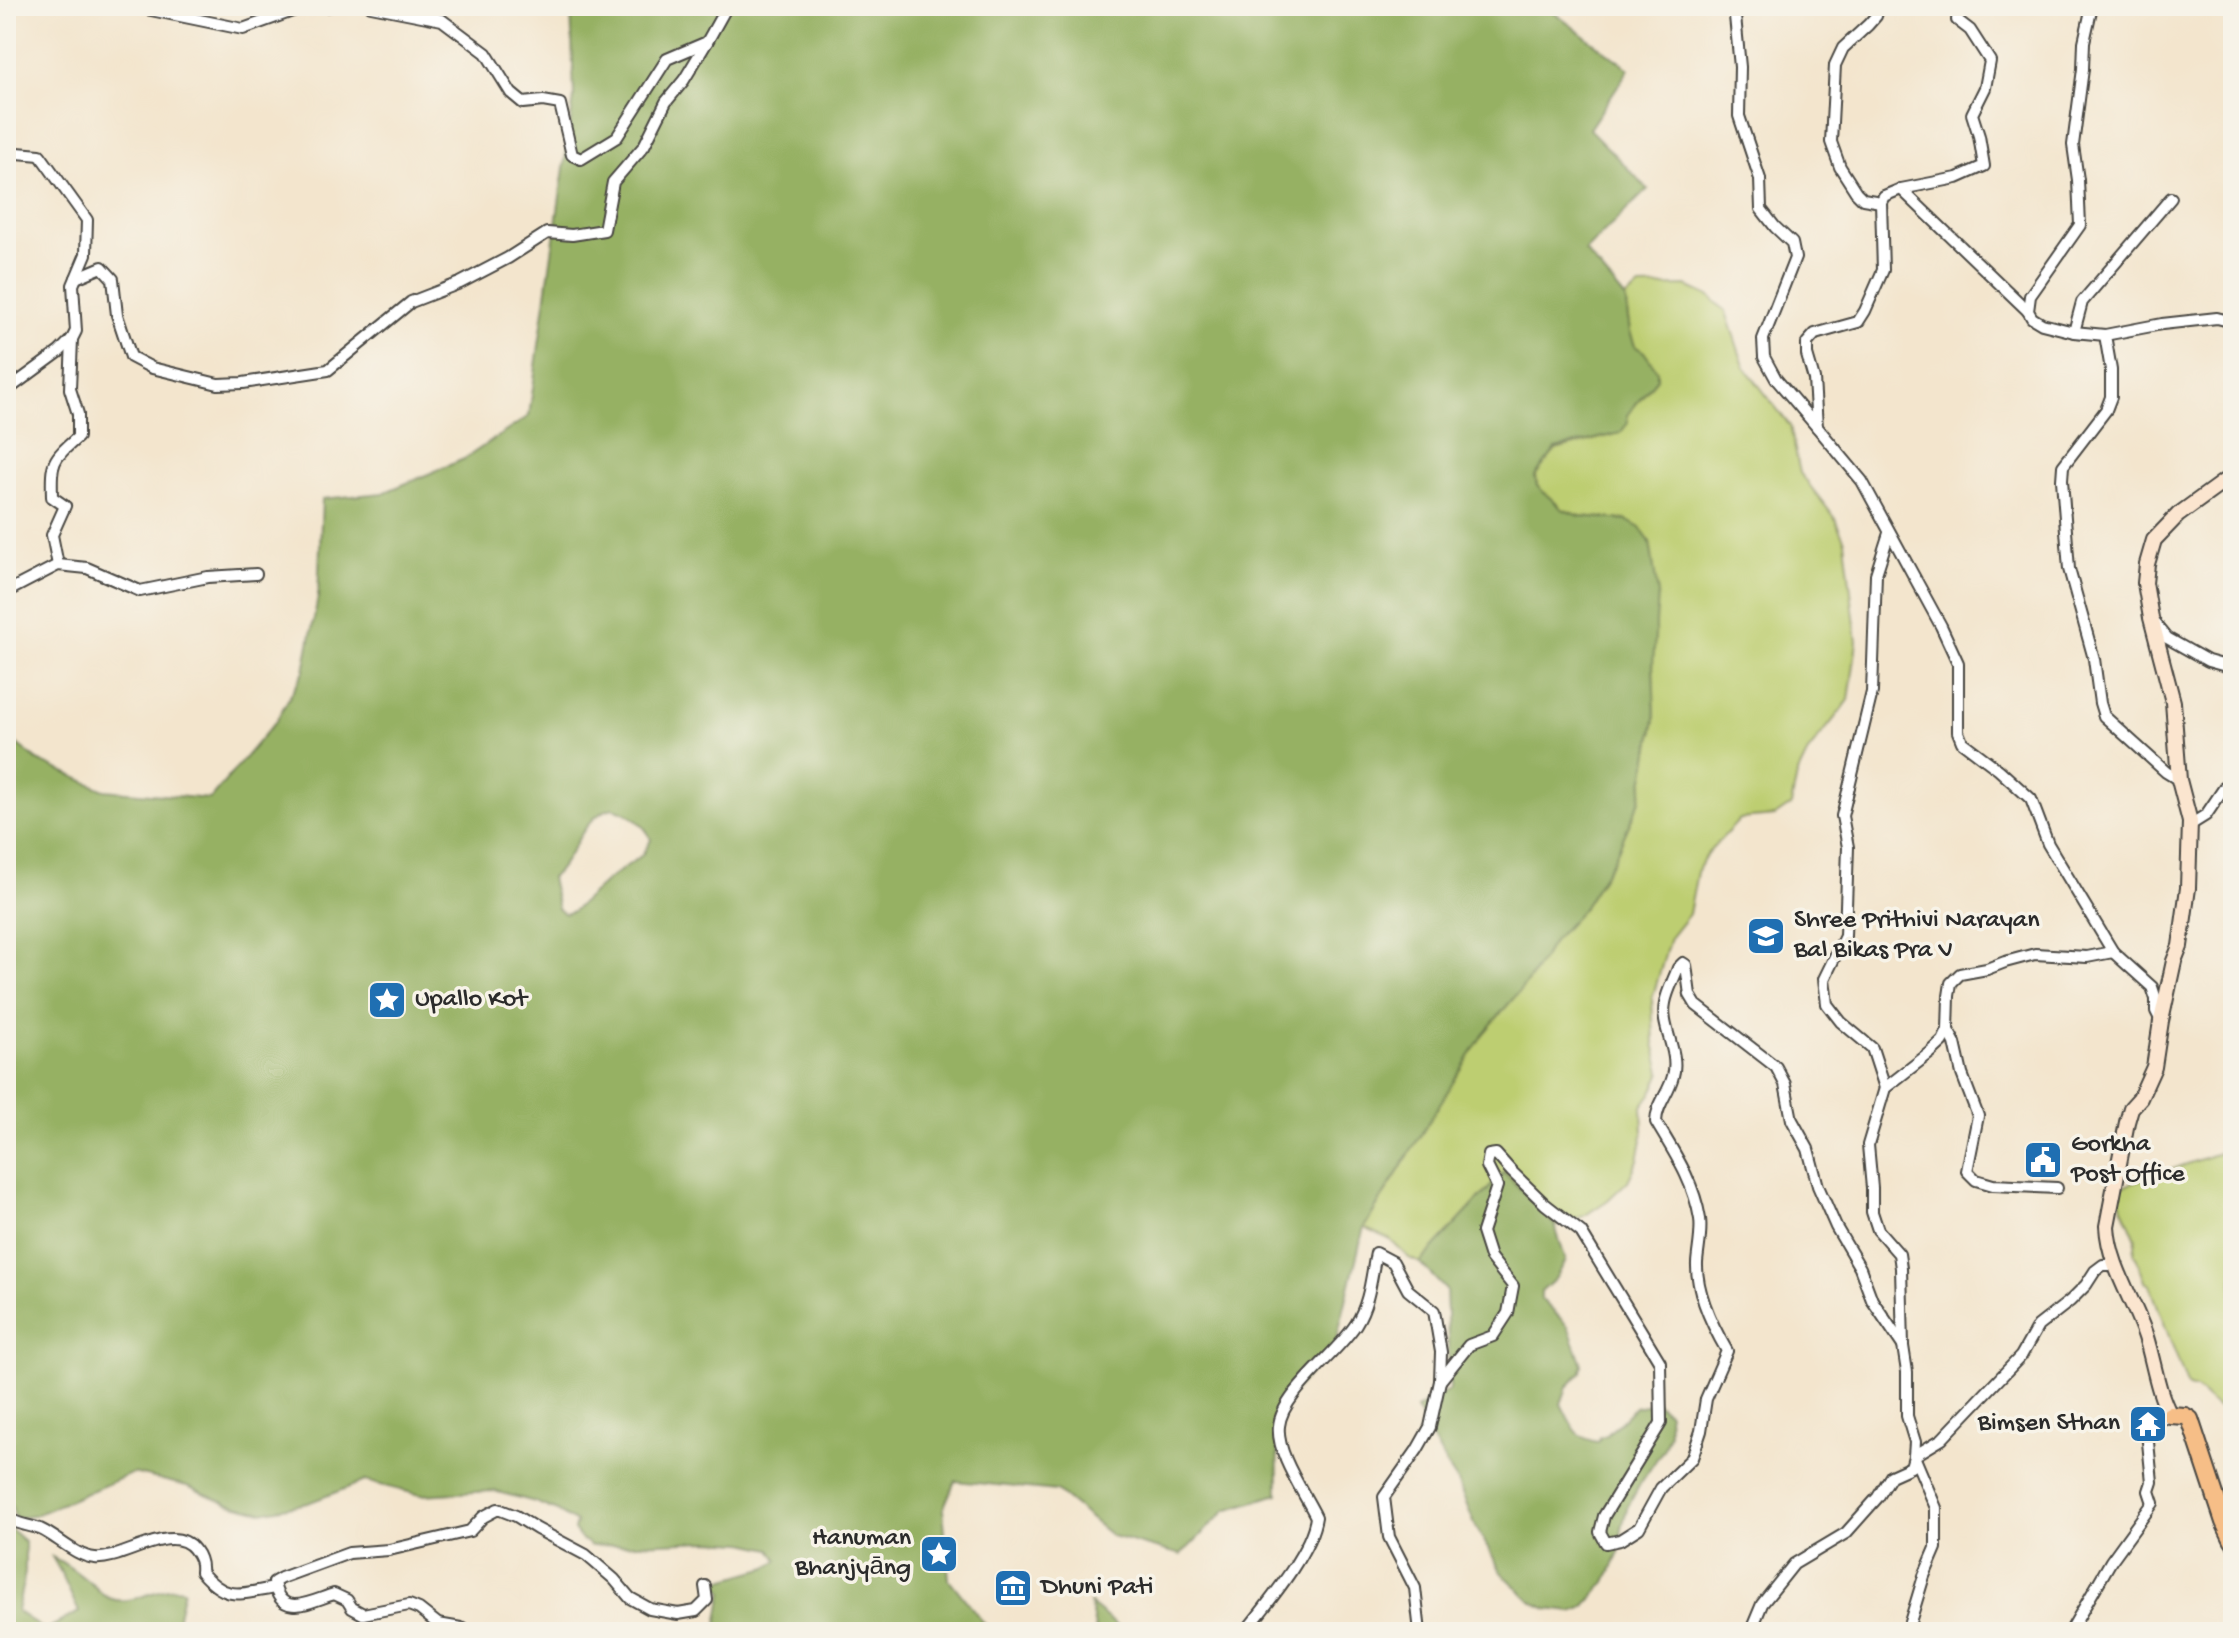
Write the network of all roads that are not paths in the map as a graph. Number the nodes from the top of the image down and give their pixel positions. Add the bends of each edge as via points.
1 (137, 6) edge
2 (332, 6) edge
3 (371, 6) edge
4 (727, 6) edge
5 (1734, 6) edge
6 (1879, 6) edge
7 (1959, 6) edge
8 (2092, 6) edge
9 (707, 42) junction
10 (6, 152) edge
11 (1901, 189) junction
12 (2171, 198) dead end
13 (1881, 202) junction
14 (76, 278) junction
15 (2028, 311) junction
16 (2233, 322) edge
17 (2074, 332) junction
18 (2105, 335) junction
19 (72, 339) junction
20 (6, 391) edge
21 (1817, 427) junction
22 (2233, 475) edge
23 (1889, 533) junction
24 (58, 565) junction
25 (256, 574) dead end
26 (6, 592) edge
27 (2151, 618) junction
28 (2233, 668) edge
29 (2233, 775) edge
30 (2179, 780) junction
31 (2190, 825) junction
32 (2113, 952) junction
33 (2161, 1021) junction
34 (1948, 1030) junction
35 (1885, 1088) junction
36 (2057, 1188) dead end
37 (2115, 1265) junction
38 (1903, 1346) junction
39 (1440, 1381) junction
40 (2170, 1415) junction
41 (1914, 1456) junction
42 (6, 1516) edge
43 (2233, 1541) edge
44 (705, 1586) dead end
45 (275, 1588) junction
46 (471, 1632) edge
47 (1245, 1632) edge
48 (1420, 1632) edge
49 (1747, 1632) edge
50 (1907, 1632) edge
51 (2070, 1632) edge

1 - 2 street via 243,29 301,8
3 - 9 street via 442,20 486,53 523,103 560,104 572,155 581,159 617,137 667,59
4 - 9 street
5 - 21 street via 1739,116 1760,179 1761,209 1792,243 1795,258 1763,339 1764,357
6 - 13 street via 1835,65 1831,142 1856,192
7 - 11 street via 1957,20 1990,61 1972,114 1984,166 1957,178
8 - 15 street via 2073,145 2080,225 2030,296
9 - 14 street via 644,146 613,182 604,230 547,233 472,277 411,302 328,370 218,384 152,368 131,357 117,315 113,279 102,267
10 - 14 street via 40,155 87,220 86,254
11 - 13 street
11 - 15 street
12 - 17 street via 2082,302
13 - 21 street via 1883,270 1865,311 1858,322 1815,334 1807,343
14 - 19 street
15 - 17 street via 2042,324
16 - 18 street via 2217,318
17 - 18 street
18 - 30 street via 2111,397 2063,466 2069,569 2104,716
19 - 20 street
19 - 24 street via 70,389 78,437 56,456 51,474 52,497 65,506 52,535
21 - 23 street via 1862,481
22 - 27 street via 2178,515 2154,540 2145,583
23 - 32 street via 1958,663 1962,742 2031,799 2048,844
23 - 35 street via 1876,574 1872,692 1842,816 1848,847 1845,936 1824,979 1827,1004 1872,1048
24 - 25 street via 87,568 140,591
24 - 26 street
27 - 28 street via 2167,638
27 - 30 street via 2173,702
29 - 31 street via 2206,815
30 - 31 street
31 - 33 street via 2180,946
32 - 33 street via 2152,987
32 - 34 street via 2087,957 2035,954 1960,974 1951,983
33 - 37 street via 2154,1067 2123,1135 2107,1226
34 - 35 street via 1943,1041
34 - 36 street via 1978,1116 1967,1171 1993,1185
35 - 38 street via 1868,1145 1872,1212 1878,1230 1899,1254
37 - 40 street via 2144,1332
37 - 41 street via 2095,1271 2070,1301 2038,1326 2021,1356 1942,1439
38 - 39 street via 1872,1300 1836,1227 1776,1067 1696,1005 1683,963 1664,1004 1675,1056 1656,1122 1688,1176 1700,1221 1697,1266 1705,1306 1727,1351 1706,1399 1692,1458 1661,1488 1639,1528 1606,1543 1600,1532 1604,1516 1661,1423 1660,1362 1581,1232 1496,1154 1489,1155 1487,1166 1497,1186 1482,1232 1490,1257 1513,1286 1508,1313 1493,1336 1469,1345
38 - 41 street
39 - 47 street via 1434,1311 1408,1290 1393,1262 1376,1253 1367,1302 1356,1323 1285,1405 1278,1427 1283,1450 1316,1517 1315,1527 1291,1571
39 - 48 street via 1430,1427 1384,1497 1389,1537 1415,1588
40 - 43 main road via 2190,1419
40 - 51 street via 2147,1432 2153,1503
41 - 49 street via 1911,1467 1891,1476 1846,1533 1794,1564
41 - 50 street via 1936,1508 1936,1548
42 - 45 street via 92,1558 181,1539 193,1547 201,1572 222,1590 237,1595
44 - 45 street via 707,1600 696,1611 650,1609 630,1598 586,1555 498,1509 470,1531 389,1550 349,1553 276,1580
45 - 46 street via 291,1606 334,1594 363,1614 409,1605 438,1624

